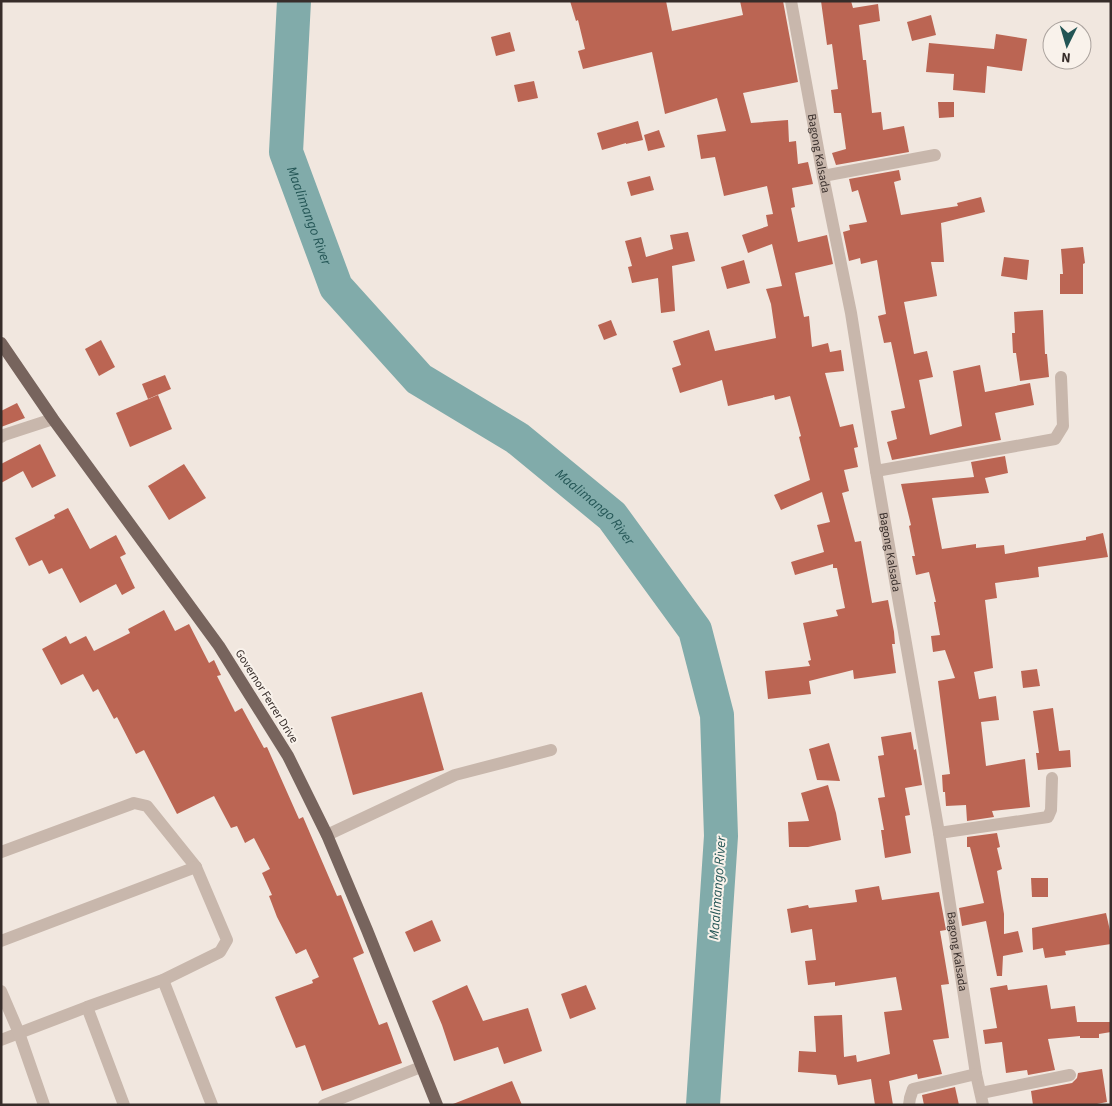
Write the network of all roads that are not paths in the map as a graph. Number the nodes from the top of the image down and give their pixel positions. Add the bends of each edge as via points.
1 (791, 1) edge
2 (935, 155) dead end
3 (823, 176) junction
4 (1, 343) edge
5 (1061, 377) dead end
6 (53, 419) junction
7 (1, 437) edge
8 (876, 471) junction
9 (551, 750) dead end
10 (1052, 778) dead end
11 (939, 833) junction
12 (327, 834) junction
13 (1, 852) edge
14 (196, 867) junction
15 (1, 941) edge
16 (163, 980) junction
17 (1, 991) edge
18 (87, 1006) junction
19 (18, 1033) junction
20 (1, 1040) edge
21 (421, 1067) junction
22 (976, 1074) junction
23 (1070, 1076) dead end
24 (982, 1099) edge
25 (44, 1105) edge
26 (124, 1105) edge
27 (212, 1105) edge
28 (324, 1105) edge
29 (436, 1105) edge
30 (909, 1105) edge

1 - 3 street, Bagong Kalsada
2 - 3 street
3 - 8 street, Bagong Kalsada via 852,313
4 - 6 main road, Governor Ferrer Drive
5 - 8 street via 1063,426 1055,438
6 - 7 street
6 - 12 main road, Governor Ferrer Drive via 219,646 288,756
8 - 11 street, Bagong Kalsada
9 - 12 street via 455,775
10 - 11 street via 1048,817
11 - 22 street, Bagong Kalsada
12 - 21 main road, Governor Ferrer Drive
13 - 14 street via 134,804 147,806
14 - 15 street
14 - 16 street via 227,940 220,952
16 - 18 street
16 - 27 street
17 - 19 street
18 - 19 street
18 - 26 street
19 - 20 street
19 - 25 street
21 - 28 street
21 - 29 main road, Governor Ferrer Drive
22 - 24 street, Bagong Kalsada
22 - 30 street via 913,1089
23 - 24 street

